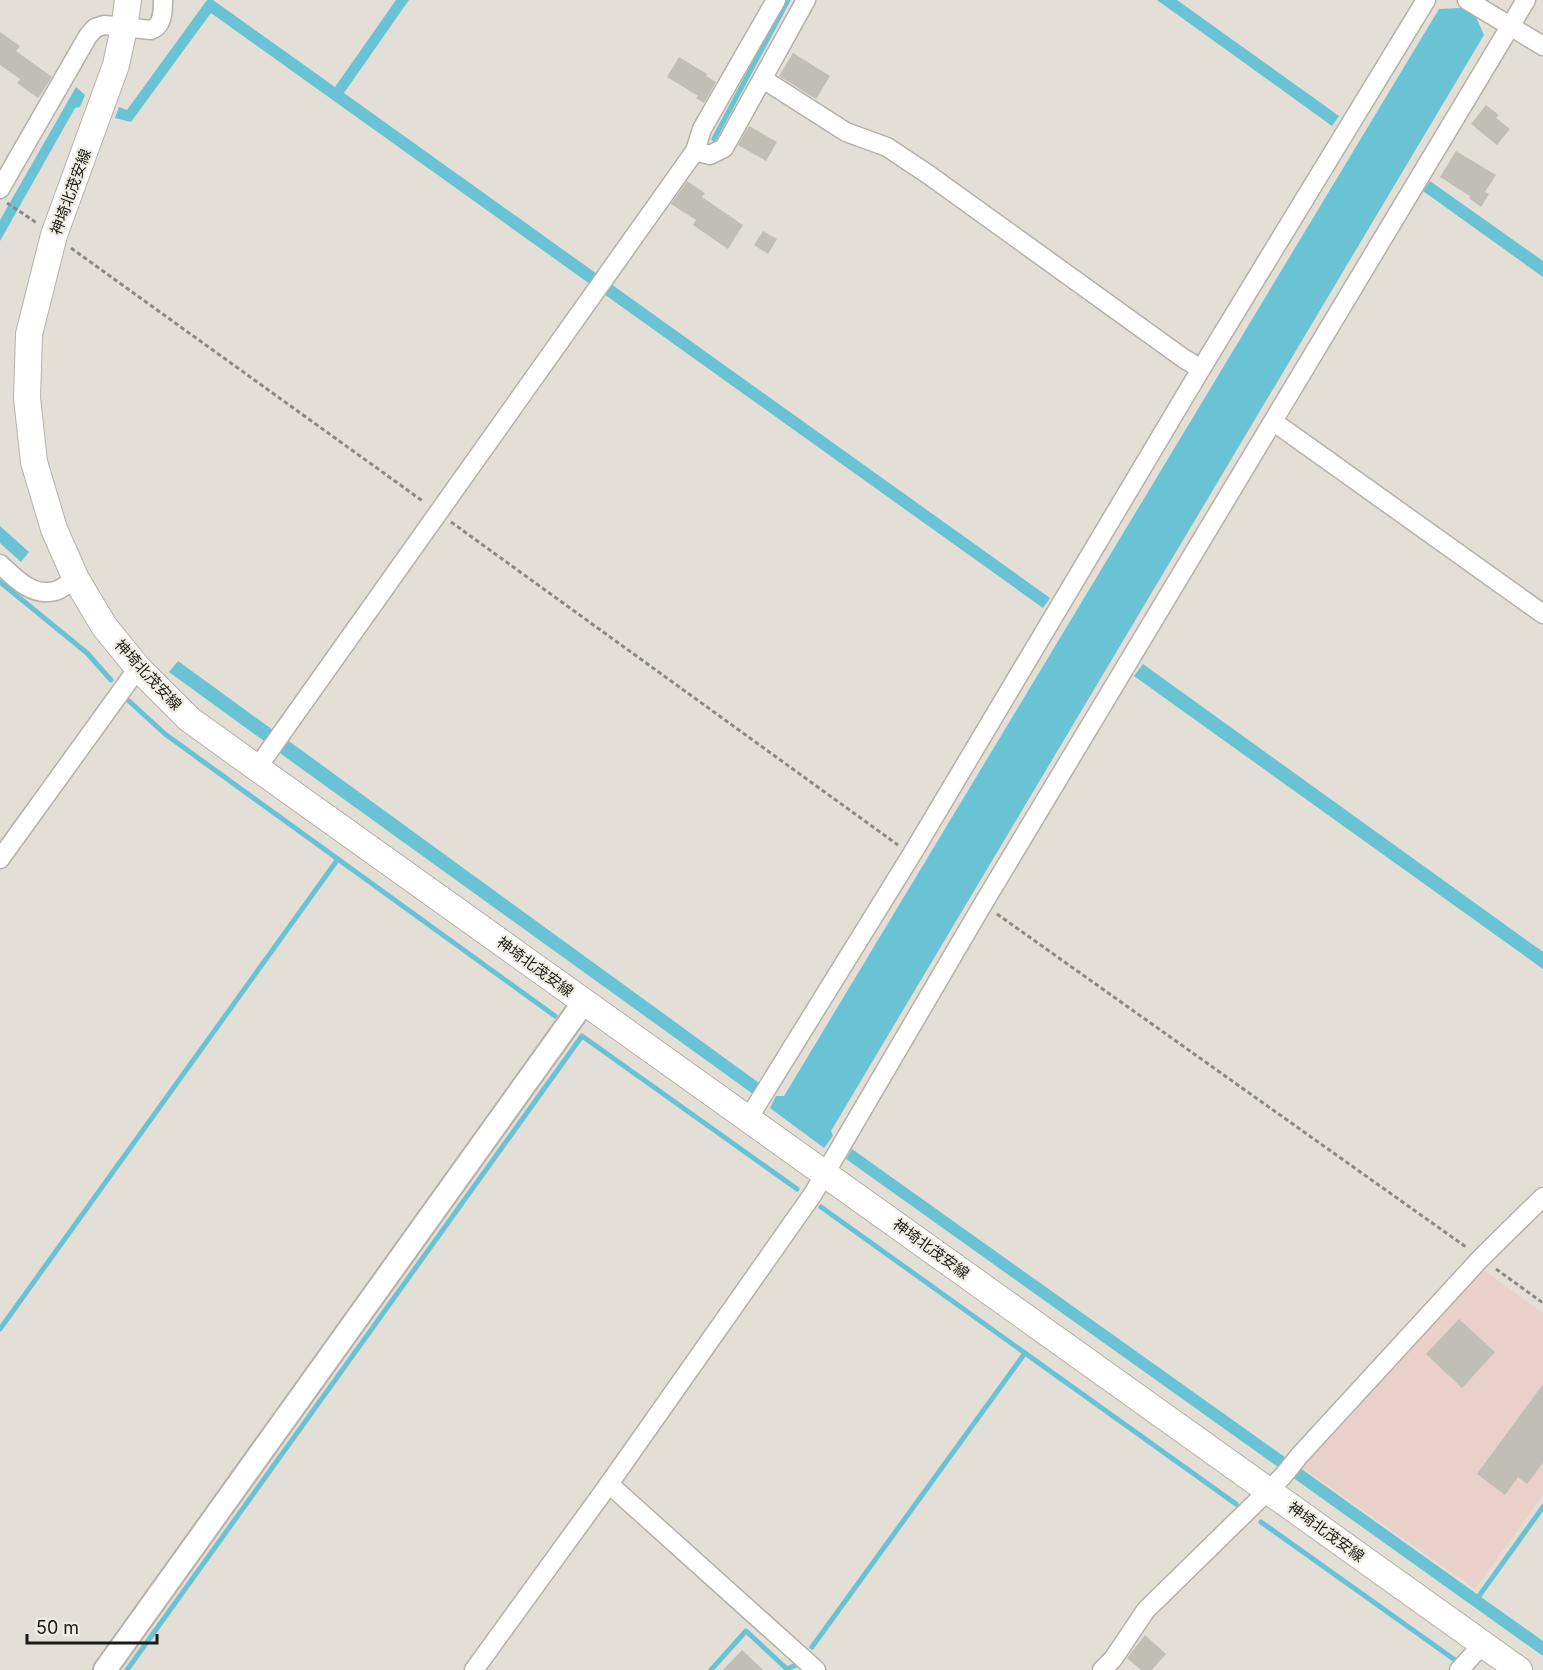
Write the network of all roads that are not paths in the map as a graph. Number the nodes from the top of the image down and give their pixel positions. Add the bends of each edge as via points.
1 (128, 0) edge
2 (163, 0) edge
3 (776, 0) edge
4 (806, 0) edge
5 (1426, 0) edge
6 (1467, 0) edge
7 (1526, 0) edge
8 (1510, 26) junction
9 (124, 28) junction
10 (1543, 46) edge
11 (763, 79) junction
12 (695, 151) junction
13 (3, 196) edge
14 (1201, 369) junction
15 (1274, 422) junction
16 (0, 564) edge
17 (76, 579) junction
18 (1543, 614) edge
19 (138, 668) junction
20 (269, 750) junction
21 (0, 860) edge
22 (584, 1002) junction
23 (754, 1111) junction
24 (830, 1165) junction
25 (1543, 1197) edge
26 (609, 1484) junction
27 (1276, 1484) junction
28 (1483, 1644) junction
29 (814, 1669) edge
30 (105, 1670) edge
31 (474, 1670) edge
32 (1102, 1670) edge
33 (1459, 1670) edge
34 (1519, 1670) edge

1 - 9 main road, 神埼北茂安線
2 - 9 street via 156,28
3 - 12 street via 702,129
4 - 11 street
5 - 14 street
6 - 8 street
7 - 8 street
8 - 10 street
8 - 15 street
9 - 13 street via 104,25 88,36
9 - 17 main road, 神埼北茂安線 via 101,111 54,236 29,334 27,398 34,462 54,529
11 - 12 street via 724,148 710,155
11 - 14 street via 846,132 887,147
12 - 20 street
14 - 23 street
15 - 18 street
15 - 24 street
16 - 17 street via 22,584 39,592 56,591
17 - 19 main road, 神埼北茂安線 via 104,626
19 - 20 main road, 神埼北茂安線 via 189,718
19 - 21 street
20 - 22 main road, 神埼北茂安線
22 - 23 main road, 神埼北茂安線
22 - 30 street
23 - 24 main road, 神埼北茂安線
24 - 26 street
24 - 27 main road, 神埼北茂安線
25 - 27 street via 1481,1258
26 - 29 street
26 - 31 street
27 - 28 main road, 神埼北茂安線
27 - 32 street via 1146,1610
28 - 33 street
28 - 34 main road, 神埼北茂安線

